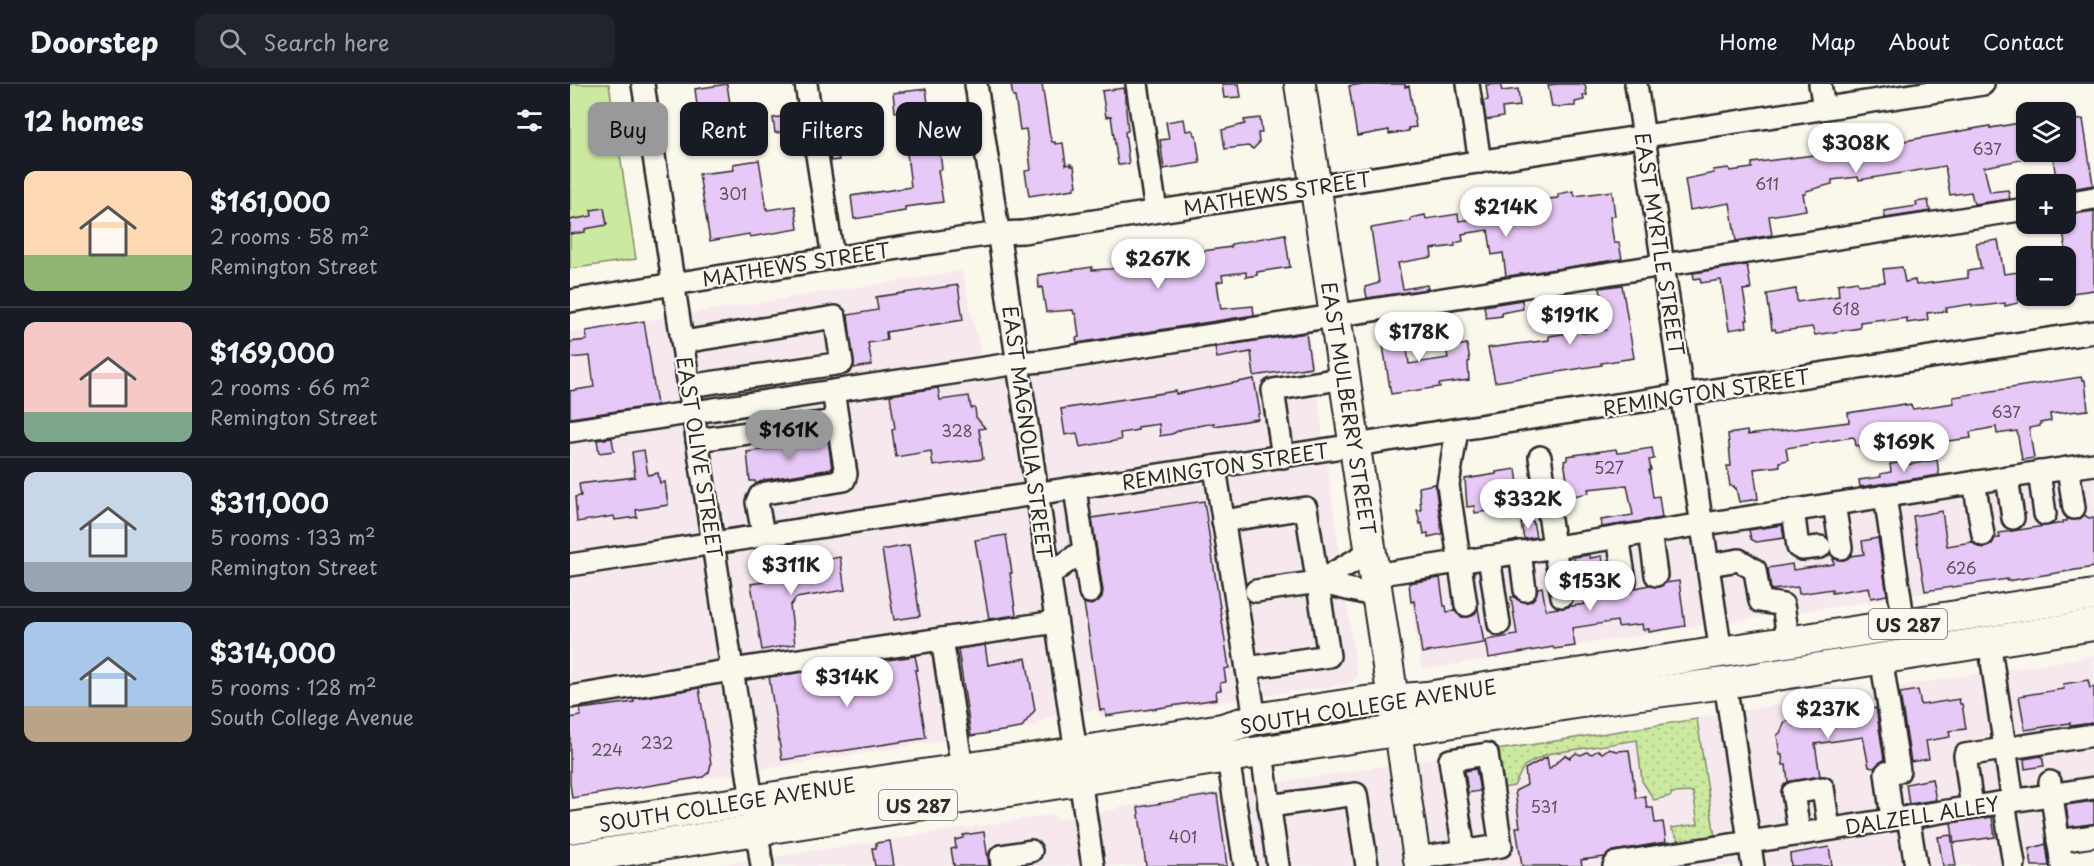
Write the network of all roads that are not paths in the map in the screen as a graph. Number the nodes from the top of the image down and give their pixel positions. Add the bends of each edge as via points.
1 (643, 84) edge
2 (806, 84) edge
3 (976, 84) edge
4 (1137, 84) edge
5 (1300, 84) edge
6 (1468, 84) edge
7 (1636, 84) edge
8 (1820, 84) edge
9 (1983, 84) edge
10 (1824, 108) junction
11 (1644, 137) junction
12 (1480, 162) junction
13 (1316, 187) junction
14 (2094, 198) edge
15 (2076, 201) edge
16 (1156, 211) junction
17 (2016, 211) edge
18 (999, 233) junction
19 (833, 258) junction
20 (1663, 265) junction
21 (674, 283) junction
22 (570, 301) edge
23 (1335, 315) junction
24 (2094, 332) edge
25 (682, 342) junction
26 (1018, 363) junction
27 (1345, 378) junction
28 (689, 386) junction
29 (833, 391) junction
30 (1683, 396) junction
31 (693, 412) junction
32 (837, 421) junction
33 (1457, 430) junction
34 (570, 431) edge
35 (697, 440) junction
36 (1355, 446) junction
37 (1283, 457) junction
38 (1540, 457) dead end
39 (2094, 464) edge
40 (1215, 468) junction
41 (2068, 468) junction
42 (2039, 472) junction
43 (2007, 477) junction
44 (1974, 482) junction
45 (1075, 489) junction
46 (1038, 495) junction
47 (1885, 496) junction
48 (1834, 504) junction
49 (2074, 508) dead end
50 (1792, 510) junction
51 (2045, 514) dead end
52 (2013, 518) dead end
53 (1223, 521) junction
54 (1703, 524) junction
55 (1650, 532) junction
56 (764, 534) junction
57 (1983, 536) dead end
58 (1618, 537) junction
59 (712, 543) junction
60 (1554, 547) junction
61 (1084, 550) junction
62 (1520, 552) junction
63 (1490, 557) junction
64 (1460, 561) junction
65 (570, 565) edge
66 (1709, 565) junction
67 (1374, 574) junction
68 (1049, 575) junction
69 (1656, 575) dead end
70 (1625, 581) dead end
71 (1318, 582) junction
72 (1525, 590) dead end
73 (1256, 591) dead end
74 (1090, 592) dead end
75 (2094, 595) edge
76 (1562, 596) dead end
77 (1466, 605) dead end
78 (1056, 622) junction
79 (1499, 624) dead end
80 (1904, 625) junction
81 (2094, 625) edge
82 (1862, 632) junction
83 (942, 639) junction
84 (1989, 641) junction
85 (1789, 643) junction
86 (1721, 653) junction
87 (1881, 657) junction
88 (1247, 668) junction
89 (732, 670) junction
90 (1725, 683) junction
91 (570, 697) edge
92 (1601, 699) junction
93 (1393, 700) junction
94 (1255, 719) junction
95 (1398, 731) junction
96 (2094, 735) edge
97 (2005, 749) junction
98 (1262, 753) junction
99 (1228, 758) junction
100 (1078, 766) junction
101 (962, 768) junction
102 (2094, 775) edge
103 (2094, 788) edge
104 (2051, 795) junction
105 (752, 800) junction
106 (2009, 802) junction
107 (1269, 806) junction
108 (1972, 807) junction
109 (1900, 818) junction
110 (1798, 825) dead end
111 (570, 828) edge
112 (1829, 829) junction
113 (756, 830) junction
114 (2094, 836) edge
115 (1750, 841) junction
116 (2058, 841) junction
117 (1031, 851) dead end
118 (1464, 851) junction
119 (1698, 858) edge
120 (2094, 859) edge
121 (570, 860) edge
122 (1418, 862) edge
123 (2014, 864) dead end
124 (2062, 865) edge
125 (762, 866) edge
126 (1002, 866) edge
127 (1093, 866) edge
128 (1245, 866) edge
129 (1278, 866) edge
130 (1366, 866) edge
131 (1614, 866) edge
132 (1754, 866) edge
133 (1916, 866) edge

1 - 21 street, EAST OLIVE STREET
2 - 19 street
3 - 18 street, EAST MAGNOLIA STREET
4 - 16 street
5 - 13 highway, EAST MULBERRY STREET
6 - 12 street
7 - 11 street, EAST MYRTLE STREET
8 - 10 street
9 - 10 street, MATHEWS STREET
10 - 11 street, MATHEWS STREET
11 - 12 street, MATHEWS STREET
11 - 20 street, EAST MYRTLE STREET
12 - 13 street, MATHEWS STREET
13 - 16 street, MATHEWS STREET
13 - 23 highway, EAST MULBERRY STREET
14 - 15 street
16 - 18 street, MATHEWS STREET
17 - 20 street
18 - 19 street, MATHEWS STREET
18 - 26 street, EAST MAGNOLIA STREET
19 - 21 street, MATHEWS STREET
20 - 23 street
20 - 30 street, EAST MYRTLE STREET
21 - 22 street, MATHEWS STREET
21 - 25 street, EAST OLIVE STREET
23 - 26 street
23 - 27 highway, EAST MULBERRY STREET
24 - 30 street, REMINGTON STREET
25 - 28 street, EAST OLIVE STREET
25 - 28 street via 835,317 842,363
26 - 29 street
26 - 46 street, EAST MAGNOLIA STREET
27 - 36 highway, EAST MULBERRY STREET
27 - 37 street via 1273,390
28 - 31 street, EAST OLIVE STREET
29 - 31 street
29 - 32 street
30 - 33 street, REMINGTON STREET
30 - 54 street, EAST MYRTLE STREET
31 - 34 street
31 - 35 street, EAST OLIVE STREET
32 - 35 street
32 - 56 street via 844,480 760,496
33 - 36 street, REMINGTON STREET
33 - 64 street via 1448,485
35 - 59 street, EAST OLIVE STREET
36 - 37 street, REMINGTON STREET
36 - 67 highway, EAST MULBERRY STREET
37 - 40 street, REMINGTON STREET
38 - 60 street
39 - 41 street
40 - 45 street, REMINGTON STREET
40 - 53 street
41 - 42 street
41 - 49 street
42 - 43 street
42 - 51 street
43 - 44 street
43 - 52 street
44 - 47 street
44 - 57 street
45 - 46 street, REMINGTON STREET
45 - 61 street
46 - 56 street, REMINGTON STREET
46 - 68 street, EAST MAGNOLIA STREET
47 - 48 street
47 - 80 street
48 - 50 street
48 - 50 street via 1830,548 1798,547
50 - 54 street
53 - 71 street via 1306,508
53 - 88 street
54 - 55 street
54 - 66 street, EAST MYRTLE STREET
55 - 58 street
55 - 69 street
56 - 59 street, REMINGTON STREET
58 - 60 street
58 - 70 street
59 - 65 street, REMINGTON STREET
59 - 89 street, EAST OLIVE STREET
60 - 62 street
60 - 76 street
61 - 68 street
61 - 74 street
62 - 63 street
62 - 72 street
63 - 64 street
63 - 79 street
64 - 67 street
64 - 77 street
66 - 85 street via 1739,560 1755,570 1760,601 1783,605
66 - 86 street, EAST MYRTLE STREET
67 - 71 street
67 - 71 street
67 - 93 highway, EAST MULBERRY STREET
68 - 78 street, EAST MAGNOLIA STREET
71 - 73 street
71 - 88 street via 1329,656
75 - 80 highway, SOUTH COLLEGE AVENUE / US 287
78 - 83 street
78 - 100 street, EAST MAGNOLIA STREET
80 - 82 highway, SOUTH COLLEGE AVENUE / US 287
81 - 84 highway, SOUTH COLLEGE AVENUE / US 287
82 - 85 highway, SOUTH COLLEGE AVENUE / US 287
82 - 90 highway via 1838,646 1756,661 1734,672
83 - 89 street
83 - 101 street
84 - 87 highway, SOUTH COLLEGE AVENUE / US 287
84 - 97 street
85 - 86 highway, SOUTH COLLEGE AVENUE / US 287
86 - 92 highway via 1690,674 1633,685
86 - 93 highway, SOUTH COLLEGE AVENUE / US 287
87 - 90 highway, SOUTH COLLEGE AVENUE / US 287
87 - 109 street via 1899,771 1886,773
88 - 94 street
89 - 91 street
89 - 105 street, EAST OLIVE STREET
90 - 92 highway, SOUTH COLLEGE AVENUE / US 287
90 - 115 street
92 - 95 highway, SOUTH COLLEGE AVENUE / US 287
93 - 94 highway, SOUTH COLLEGE AVENUE / US 287
93 - 95 highway, EAST MULBERRY STREET
94 - 100 highway, SOUTH COLLEGE AVENUE / US 287
95 - 98 highway, SOUTH COLLEGE AVENUE / US 287
95 - 122 main road
96 - 97 street
97 - 106 street
97 - 108 street via 1965,755
98 - 99 highway, SOUTH COLLEGE AVENUE / US 287
98 - 107 street
99 - 100 highway, SOUTH COLLEGE AVENUE / US 287
99 - 128 street
100 - 101 highway, SOUTH COLLEGE AVENUE / US 287
100 - 113 highway, SOUTH COLLEGE AVENUE / US 287
100 - 127 street, EAST MAGNOLIA STREET
101 - 105 highway, SOUTH COLLEGE AVENUE / US 287
102 - 104 street via 2049,782
103 - 104 street, DALZELL ALLEY
104 - 106 street, DALZELL ALLEY
104 - 116 street
105 - 111 highway, SOUTH COLLEGE AVENUE / US 287
105 - 113 street, EAST OLIVE STREET
106 - 108 street, DALZELL ALLEY
106 - 123 street
107 - 129 street
107 - 130 street via 1356,794
108 - 109 street, DALZELL ALLEY
109 - 112 street, DALZELL ALLEY
109 - 133 street
110 - 112 street via 1793,793 1823,788
112 - 115 street, DALZELL ALLEY
113 - 121 highway, SOUTH COLLEGE AVENUE / US 287
113 - 125 street, EAST OLIVE STREET
114 - 116 street
115 - 119 street, DALZELL ALLEY
115 - 132 street
116 - 124 street
117 - 126 street via 1001,856
118 - 118 street via 1450,760 1487,754 1501,846
118 - 122 street
119 - 131 street, DALZELL ALLEY
120 - 124 street

